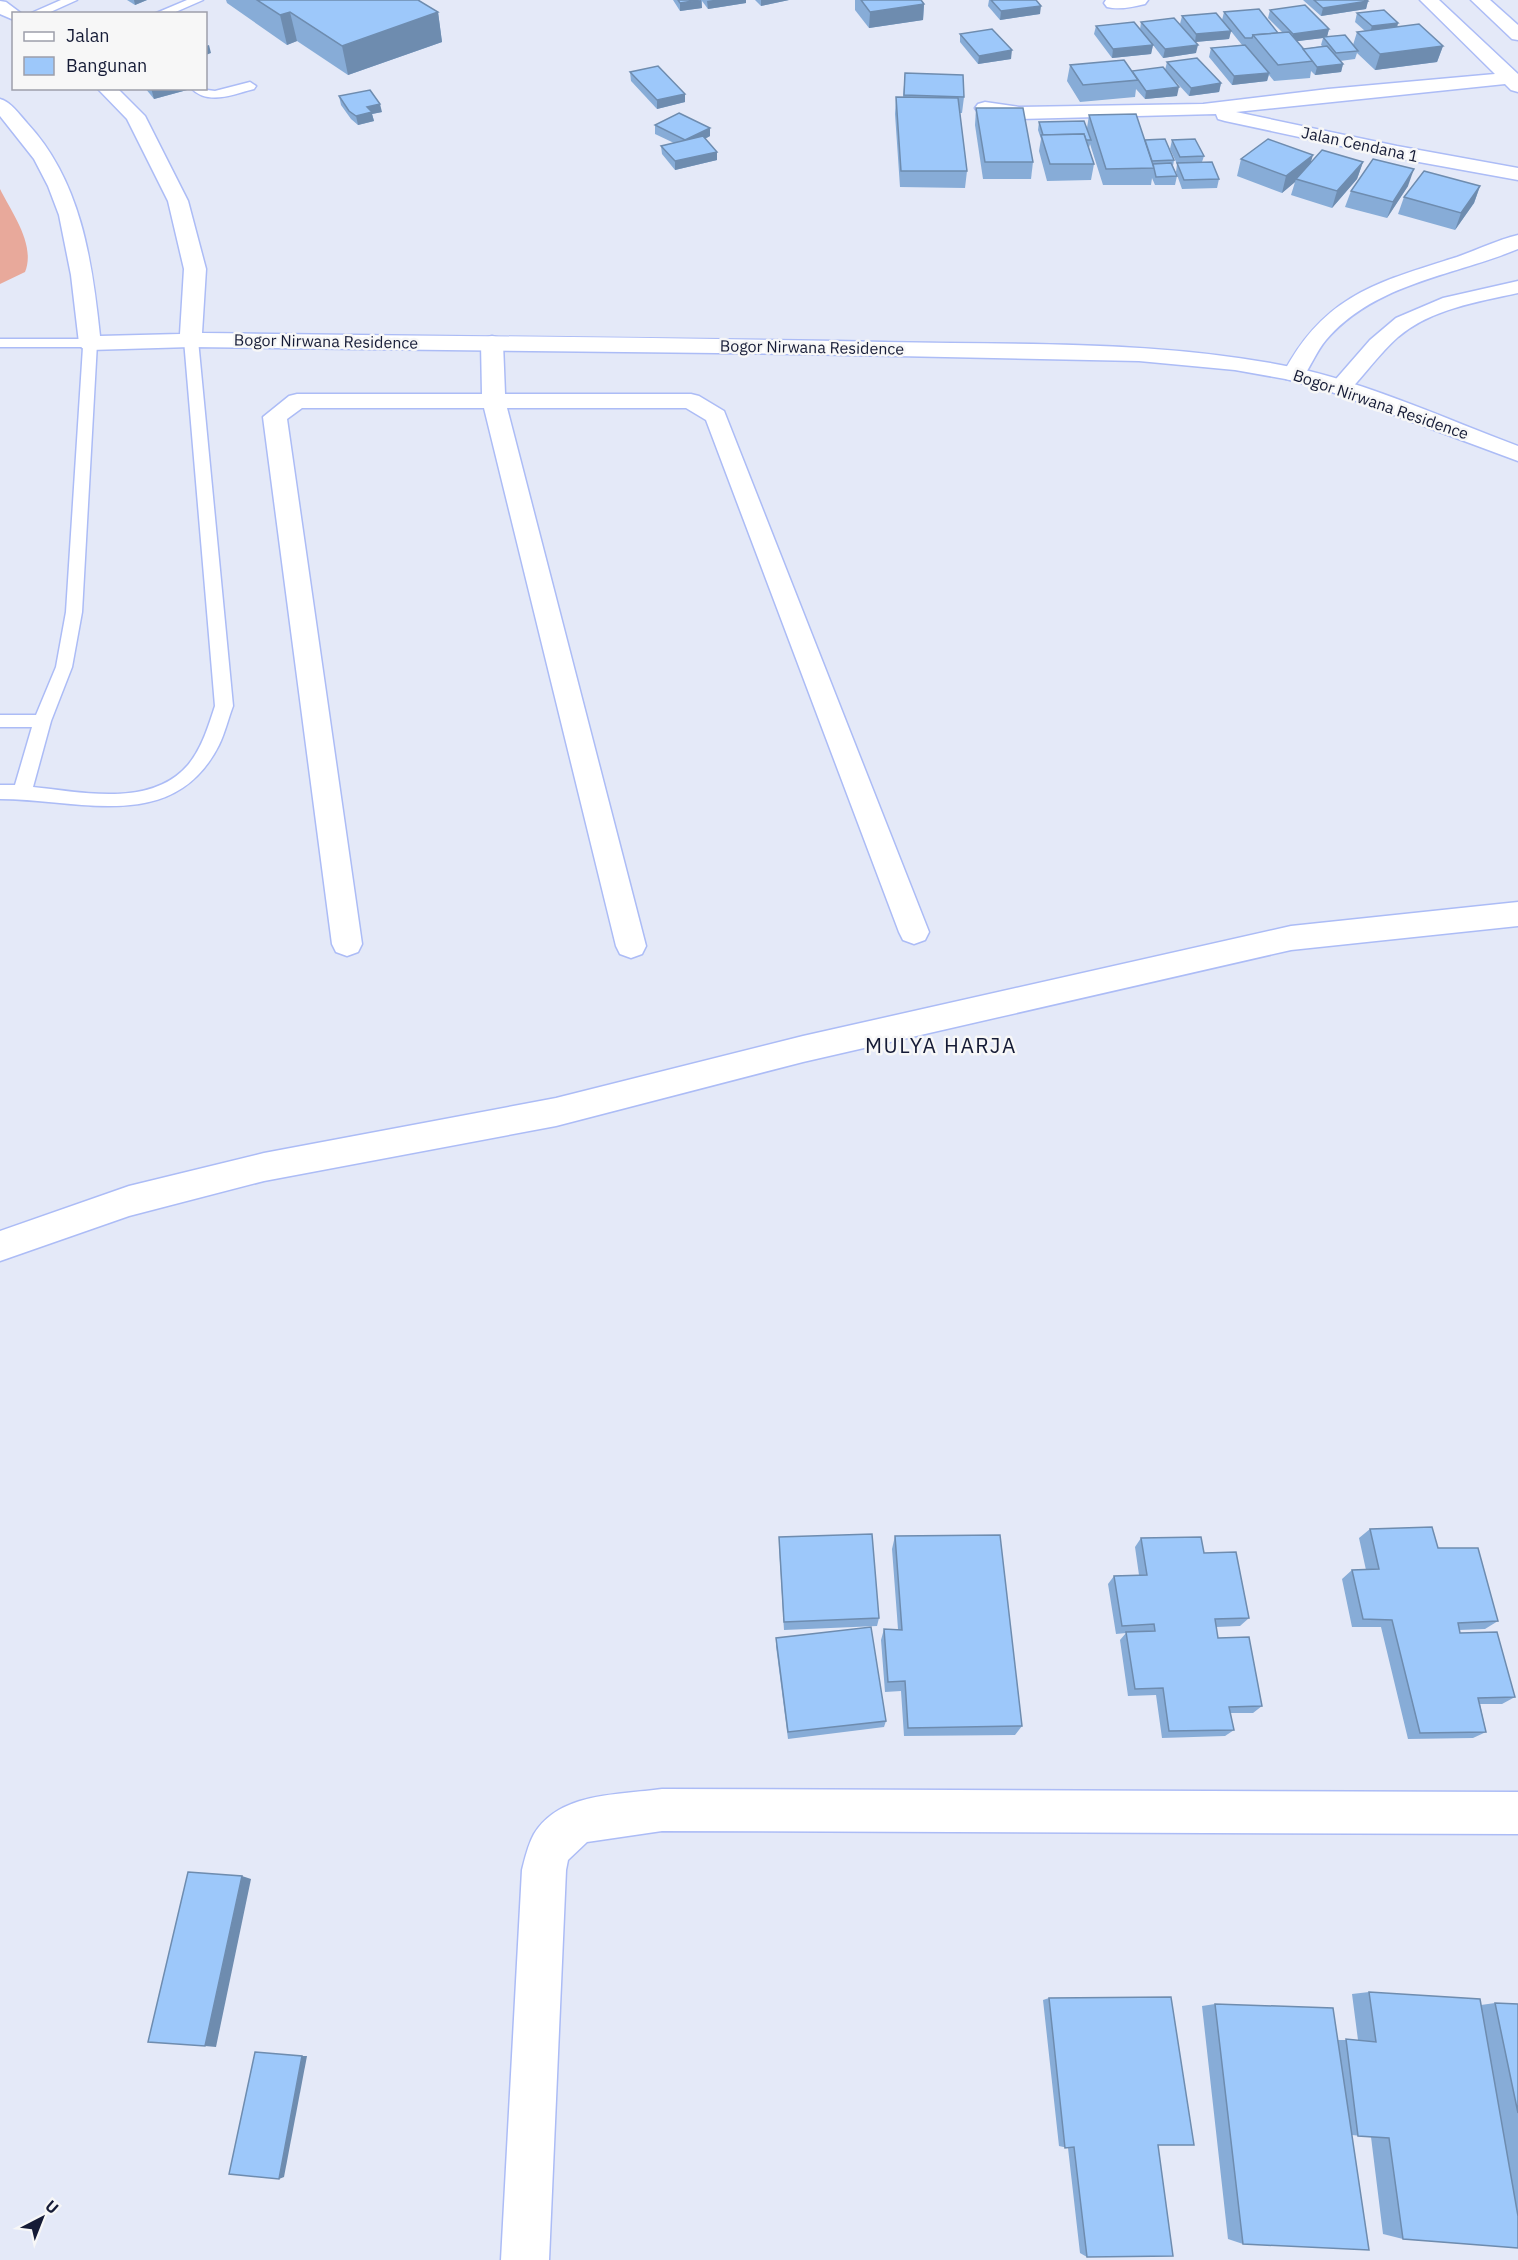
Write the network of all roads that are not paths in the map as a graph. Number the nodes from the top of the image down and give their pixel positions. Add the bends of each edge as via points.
1 (71, 0) edge
2 (197, 0) edge
3 (1139, 0) edge
4 (1429, 0) edge
5 (1479, 0) edge
6 (1113, 3) dead end
7 (39, 12) edge
8 (164, 12) edge
9 (1518, 35) edge
10 (1514, 82) edge
11 (250, 86) dead end
12 (108, 90) edge
13 (199, 90) edge
14 (0, 105) edge
15 (985, 108) edge
16 (1203, 110) junction
17 (1518, 174) edge
18 (1518, 241) edge
19 (1389, 285) junction
20 (1518, 287) edge
21 (1427, 311) junction
22 (191, 340) junction
23 (0, 343) edge
24 (90, 343) junction
25 (492, 343) junction
26 (1294, 374) junction
27 (1340, 387) junction
28 (494, 401) junction
29 (1518, 454) edge
30 (0, 721) edge
31 (42, 721) junction
32 (0, 792) edge
33 (22, 792) junction
34 (1518, 914) edge
35 (914, 932) dead end
36 (347, 944) dead end
37 (631, 946) dead end
38 (0, 1246) edge
39 (1518, 1813) edge
40 (525, 2260) edge

1 - 7 lane
2 - 8 lane
3 - 6 street
4 - 10 street
5 - 9 street
10 - 16 street via 1340,94
11 - 13 lane via 209,95
12 - 22 street via 135,116 178,201 195,269
14 - 24 street via 32,139 71,214 82,267
15 - 16 street via 1019,113
16 - 17 street, Jalan Cendana 1
18 - 19 street via 1490,255
19 - 21 street
19 - 26 street via 1362,299 1320,333
20 - 21 street
21 - 27 street via 1392,330
22 - 24 street, Bogor Nirwana Residence
22 - 25 street, Bogor Nirwana Residence
22 - 33 lane via 224,706 218,731 204,759 190,775 141,800
23 - 24 lane
24 - 31 lane via 74,612 64,667
25 - 26 street, Bogor Nirwana Residence via 1139,354 1235,363
25 - 28 street
26 - 27 street, Bogor Nirwana Residence
27 - 29 street, Bogor Nirwana Residence
28 - 35 street via 691,401 716,416
28 - 36 street via 297,401 275,417
28 - 37 street
30 - 31 lane
31 - 33 lane
32 - 33 lane
34 - 38 street via 1291,938 803,1048 556,1112 264,1167 129,1201
39 - 40 street via 662,1810 578,1822 549,1850 544,1870

